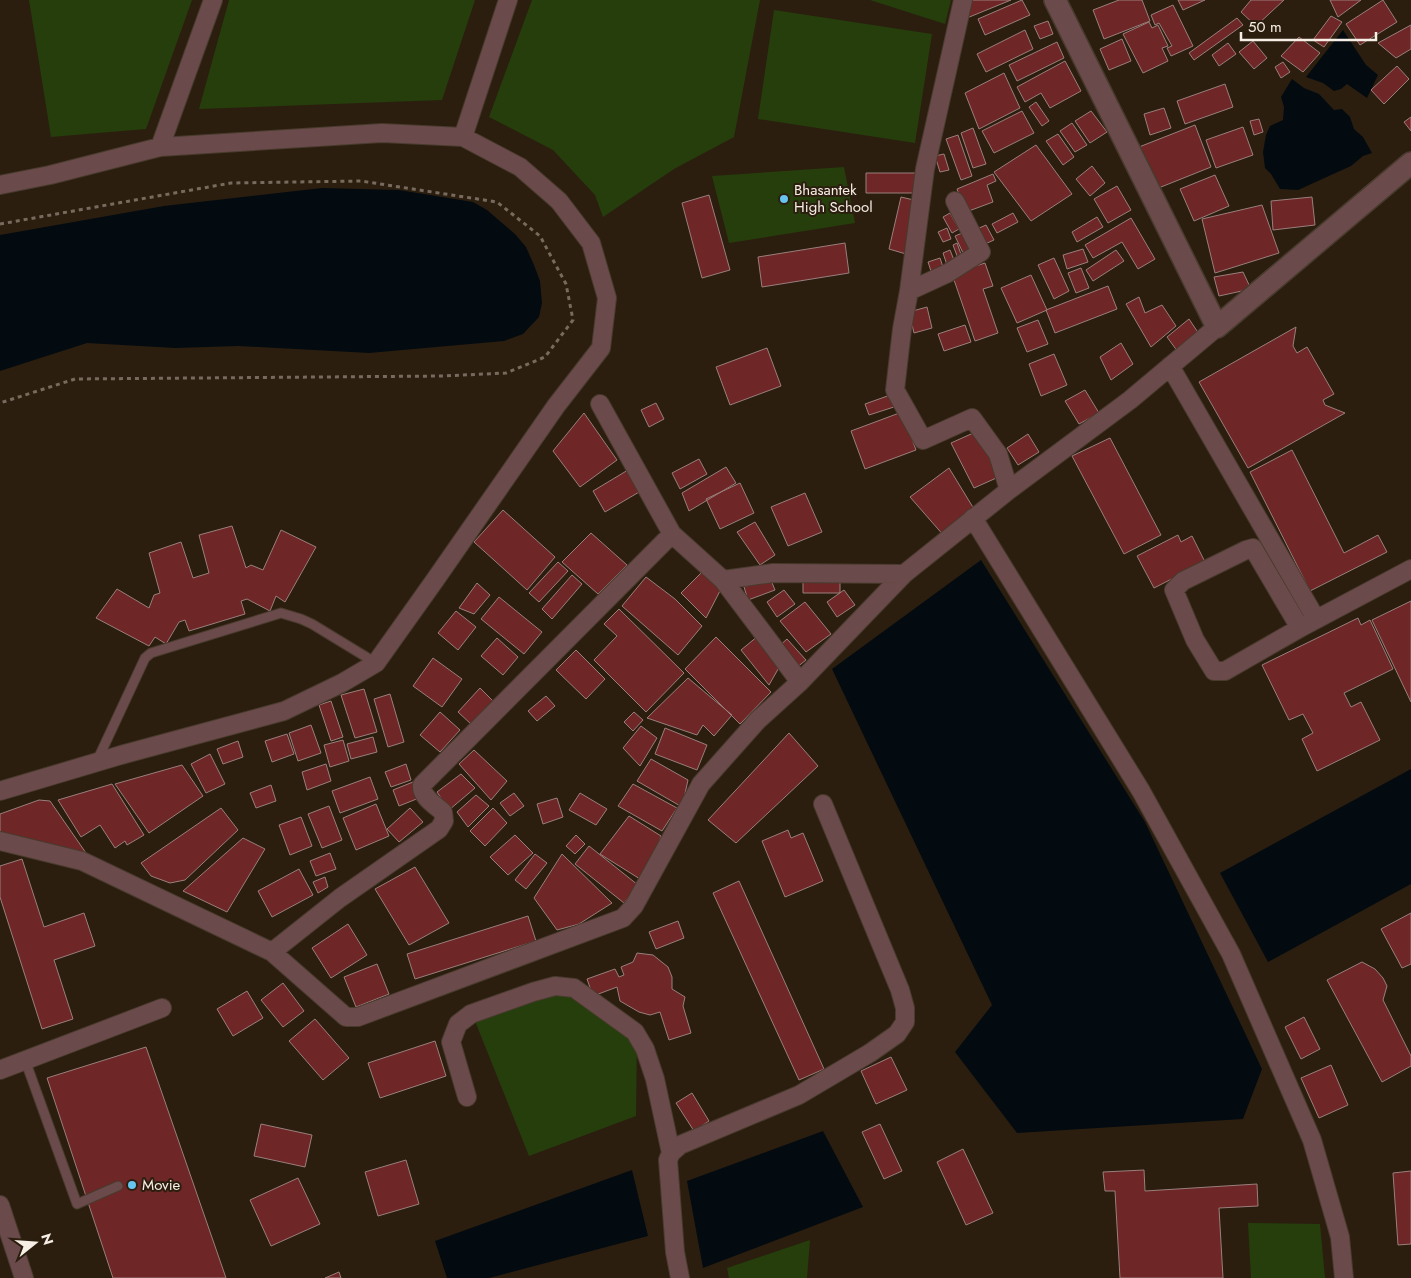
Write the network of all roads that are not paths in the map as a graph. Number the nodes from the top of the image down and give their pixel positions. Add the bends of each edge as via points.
1 (213, 0) edge
2 (508, 0) edge
3 (963, 0) edge
4 (1055, 0) edge
5 (463, 137) junction
6 (160, 147) junction
7 (1411, 163) edge
8 (0, 184) edge
9 (955, 201) dead end
10 (909, 291) junction
11 (1217, 327) junction
12 (1170, 366) junction
13 (600, 404) dead end
14 (1009, 490) junction
15 (973, 518) junction
16 (672, 534) junction
17 (1411, 569) edge
18 (904, 574) junction
19 (723, 580) junction
20 (1316, 619) junction
21 (1300, 628) junction
22 (376, 663) junction
23 (800, 682) junction
24 (97, 762) junction
25 (0, 791) edge
26 (823, 804) dead end
27 (0, 841) edge
28 (272, 952) junction
29 (162, 1008) dead end
30 (26, 1060) junction
31 (0, 1070) edge
32 (467, 1097) dead end
33 (671, 1153) junction
34 (118, 1186) dead end
35 (0, 1205) edge
36 (24, 1278) edge
37 (680, 1278) edge
38 (1344, 1278) edge

1 - 6 street
2 - 5 street
3 - 10 street via 926,169
4 - 11 street
5 - 6 street via 382,133
5 - 22 street via 520,167 559,201 592,243 607,298 602,348 556,406
6 - 8 street
7 - 11 street
9 - 10 street via 981,252 948,273
10 - 14 street via 895,390 923,440 972,418 998,454
11 - 12 street
12 - 14 street via 1130,400
12 - 20 street
13 - 16 street
14 - 15 street
15 - 18 street
15 - 38 street via 1141,790 1231,954 1312,1140 1340,1237
16 - 19 street
16 - 28 street via 422,785 423,794 444,812 444,821 439,829 340,898
17 - 20 street
18 - 19 street via 773,573
18 - 23 street
19 - 23 street
20 - 21 street
21 - 21 street via 1225,671 1214,671 1195,640 1174,590 1183,581 1253,548
22 - 24 street via 284,711
22 - 24 lane via 312,624 281,613 151,652 145,658
23 - 28 street via 758,720 702,784 634,906 623,918 358,1016 346,1017
24 - 25 street
26 - 33 street via 900,990 905,1022 897,1034 870,1053 799,1095 680,1145
27 - 28 street via 82,861
29 - 30 street
30 - 31 street
30 - 34 lane via 77,1204
32 - 33 street via 451,1042 458,1024 471,1014 533,992 555,986 574,988 635,1032 645,1048
33 - 37 street via 668,1160
35 - 36 street

